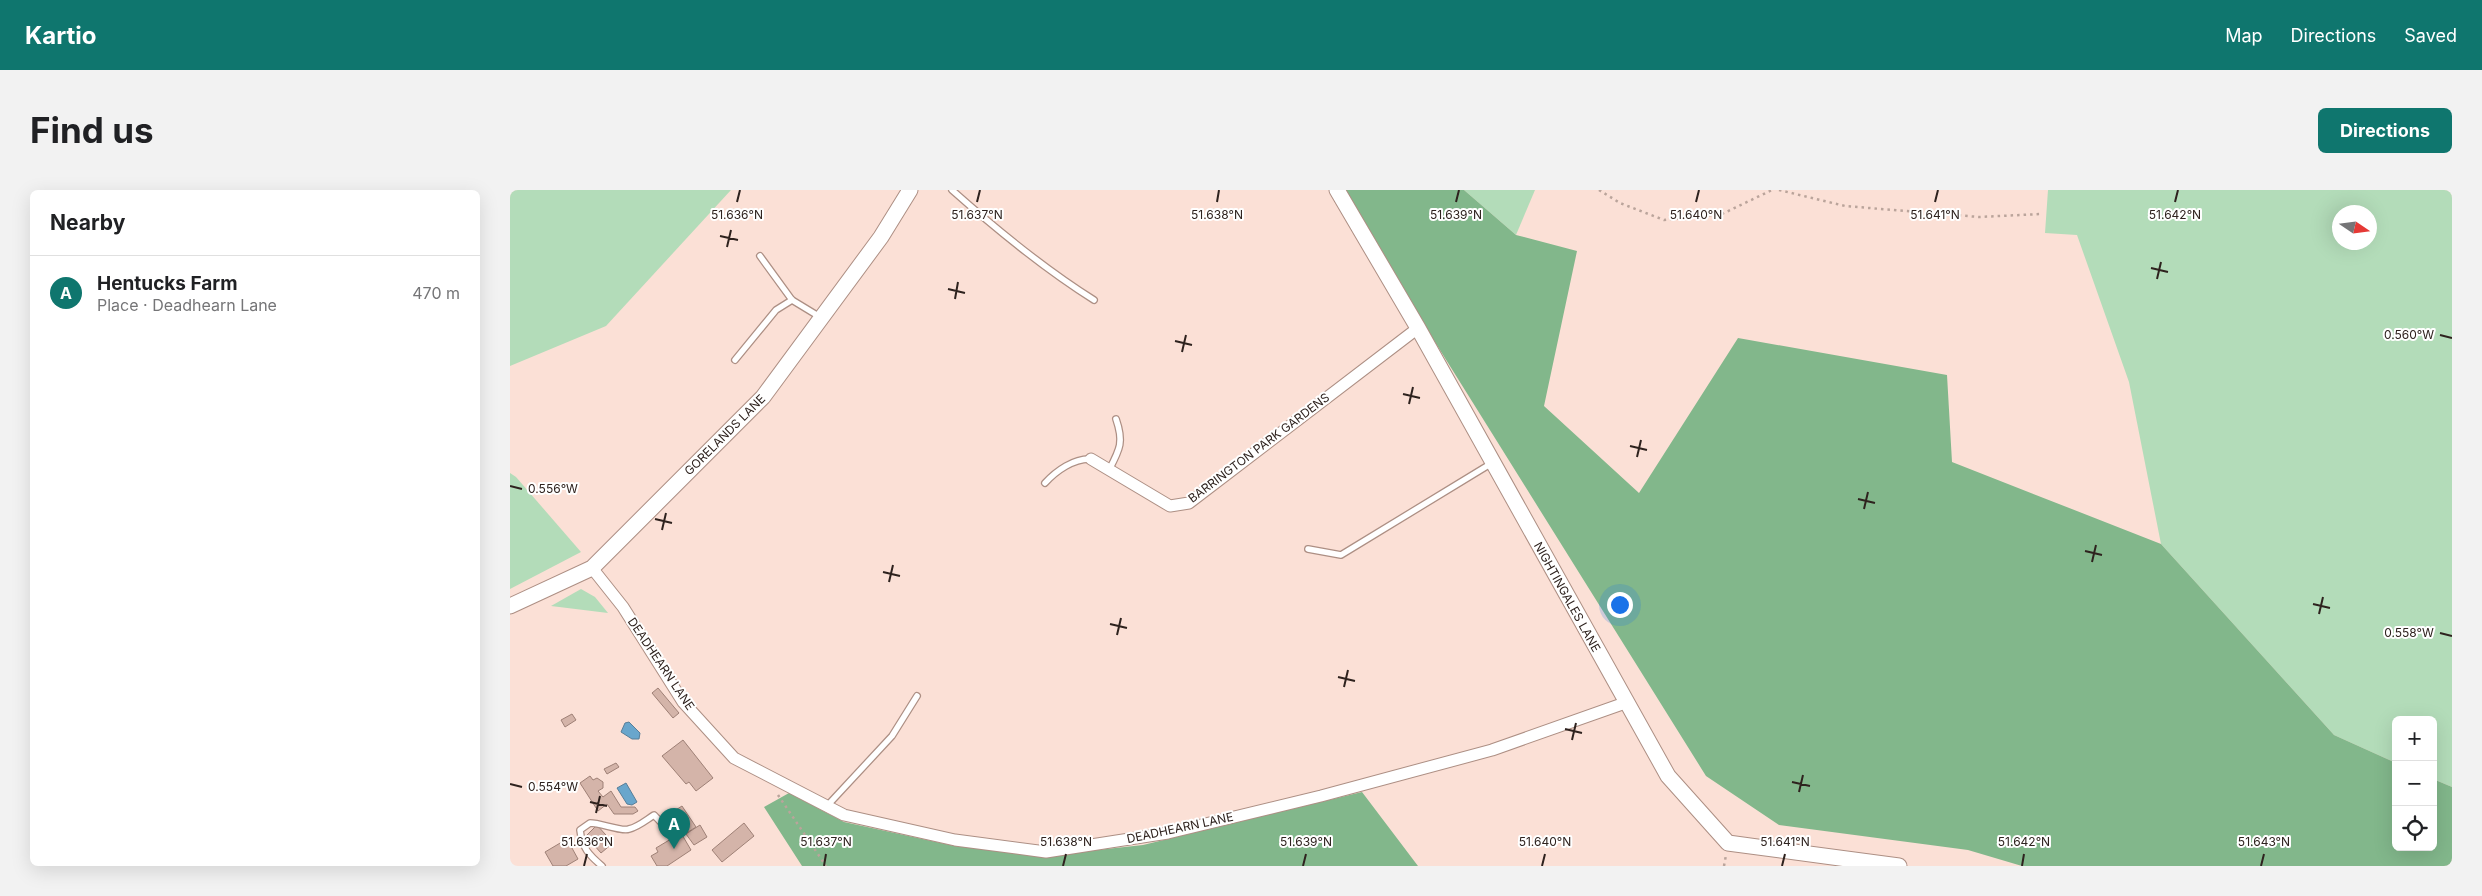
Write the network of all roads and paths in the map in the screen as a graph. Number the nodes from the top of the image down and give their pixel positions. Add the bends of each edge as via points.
1 (910, 190) edge
2 (952, 190) edge
3 (1337, 190) edge
4 (1599, 190) edge
5 (1772, 190) edge
6 (1779, 190) edge
7 (2041, 214) dead end
8 (760, 256) dead end
9 (792, 300) junction
10 (1094, 300) dead end
11 (822, 318) junction
12 (1418, 328) junction
13 (735, 360) dead end
14 (1116, 419) dead end
15 (1091, 460) joint
16 (1494, 462) junction
17 (1109, 470) junction
18 (1045, 483) dead end
19 (1308, 550) dead end
20 (592, 568) junction
21 (510, 606) edge
22 (917, 696) dead end
23 (1625, 703) junction
24 (765, 776) junction
25 (827, 806) junction
26 (672, 834) dead end
27 (602, 866) edge
28 (826, 866) edge
29 (1899, 866) edge

1 - 11 main road, GORELANDS LANE via 881,237
2 - 10 lane via 1058,278
3 - 12 main road, NIGHTINGALES LANE
4 - 5 path via 1620,204 1664,220 1722,214
6 - 7 path via 1846,206 1979,217
8 - 9 lane
9 - 11 lane
9 - 13 lane via 776,310
11 - 20 main road, GORELANDS LANE via 763,397
12 - 16 main road, NIGHTINGALES LANE
12 - 17 street, BARRINGTON PARK GARDENS via 1189,503 1170,506
14 - 17 lane via 1122,435 1120,449
15 - 17 street, BARRINGTON PARK GARDENS
15 - 18 lane via 1083,459 1055,472
16 - 19 lane via 1341,555
16 - 23 main road, NIGHTINGALES LANE
20 - 21 main road, GORELANDS LANE
20 - 24 street, DEADHEARN LANE via 623,607 682,702 734,758
22 - 25 lane via 892,736
23 - 25 street, DEADHEARN LANE via 1492,750 1321,796 1168,834 1046,852 955,840 844,815
23 - 29 main road, NIGHTINGALES LANE via 1668,776 1728,843
24 - 25 street, DEADHEARN LANE
24 - 28 path
26 - 27 lane via 654,815 622,830 590,822 580,830 582,843 588,854

